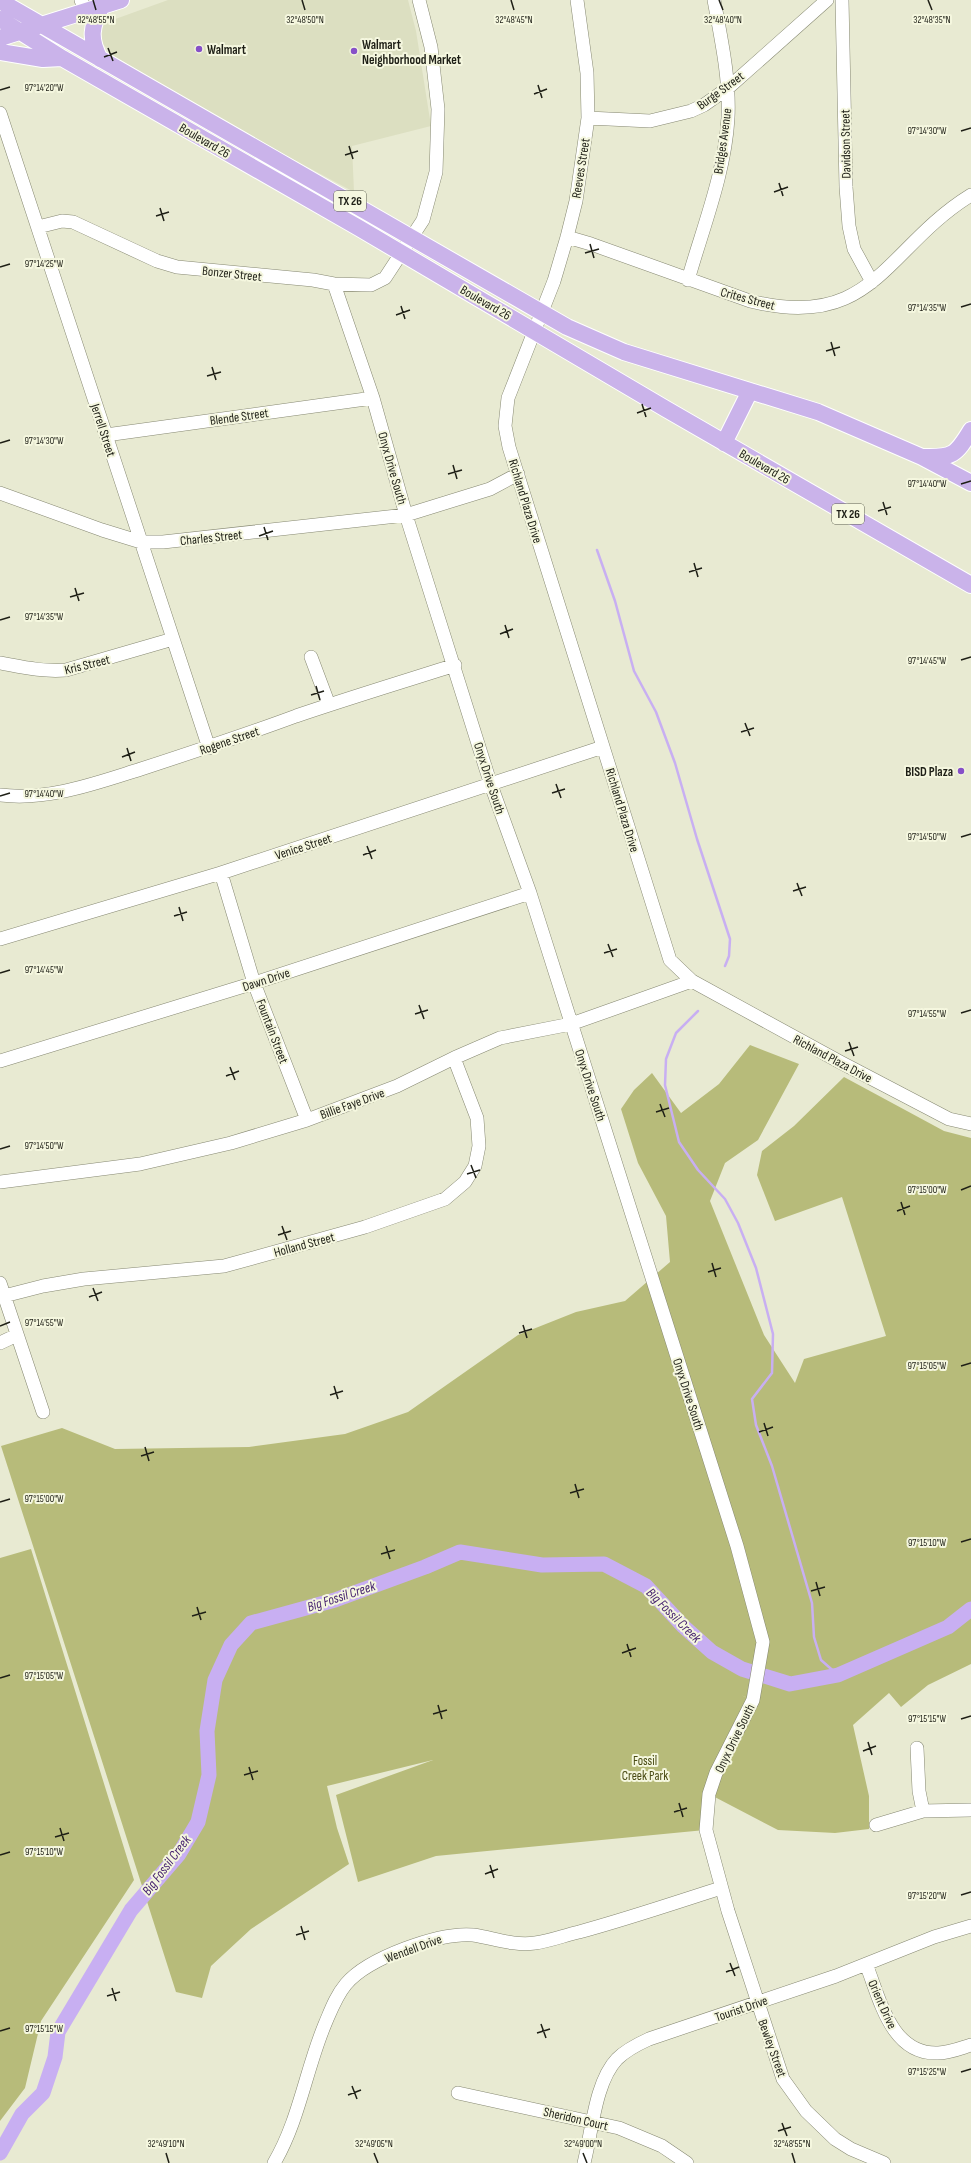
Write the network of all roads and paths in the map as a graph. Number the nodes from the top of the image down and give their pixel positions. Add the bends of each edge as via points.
1 (121, 0) edge
2 (419, 0) edge
3 (577, 0) edge
4 (714, 0) edge
5 (827, 0) edge
6 (842, 0) edge
7 (0, 1) edge
8 (83, 6) edge
9 (102, 6) junction
10 (0, 19) edge
11 (40, 26) junction
12 (21, 32) junction
13 (0, 38) edge
14 (0, 52) edge
15 (62, 58) junction
16 (100, 59) junction
17 (728, 88) junction
18 (0, 113) edge
19 (588, 118) junction
20 (228, 133) junction
21 (219, 148) junction
22 (971, 195) edge
23 (38, 227) junction
24 (413, 237) junction
25 (568, 237) junction
26 (401, 252) junction
27 (688, 280) junction
28 (872, 282) junction
29 (334, 284) junction
30 (542, 314) junction
31 (535, 331) junction
32 (750, 391) junction
33 (373, 398) junction
34 (971, 430) edge
35 (106, 435) junction
36 (724, 443) junction
37 (922, 457) junction
38 (518, 474) junction
39 (971, 483) edge
40 (0, 492) edge
41 (406, 515) junction
42 (141, 542) junction
43 (971, 585) edge
44 (173, 639) junction
45 (311, 657) dead end
46 (0, 662) edge
47 (455, 665) junction
48 (329, 705) junction
49 (603, 747) junction
50 (209, 748) junction
51 (491, 785) junction
52 (0, 795) edge
53 (221, 873) junction
54 (530, 893) junction
55 (0, 939) edge
56 (692, 981) junction
57 (254, 983) junction
58 (571, 1024) junction
59 (454, 1058) junction
60 (0, 1061) edge
61 (306, 1120) junction
62 (971, 1124) edge
63 (0, 1182) edge
64 (0, 1283) edge
65 (4, 1296) junction
66 (17, 1335) junction
67 (0, 1343) edge
68 (43, 1412) dead end
69 (917, 1748) dead end
70 (971, 1810) edge
71 (923, 1811) junction
72 (876, 1825) dead end
73 (721, 1888) junction
74 (971, 1926) edge
75 (866, 1964) junction
76 (757, 2003) junction
77 (971, 2045) edge
78 (458, 2093) dead end
79 (593, 2122) junction
80 (274, 2163) edge
81 (584, 2163) edge
82 (687, 2163) edge
83 (884, 2163) edge

1 - 9 main road
2 - 24 street, Bonzer Street via 431,47 439,141 430,197 423,220
3 - 19 street, Reeves Street via 587,73
4 - 17 street, Bridges Avenue
5 - 17 street, Burge Street
6 - 28 street, Davidson Street via 849,226 854,249
7 - 11 main road, Boulevard 26 / TX 26
8 - 9 main road
8 - 11 main road
9 - 16 main road via 91,34
10 - 12 main road, Boulevard 26 / TX 26
11 - 12 main road
11 - 16 main road, Boulevard 26 / TX 26
12 - 13 main road
12 - 15 main road, Boulevard 26 / TX 26
14 - 15 main road via 43,59
15 - 21 main road, Boulevard 26 / TX 26
16 - 20 main road, Boulevard 26 / TX 26
17 - 19 street, Burge Street via 704,105 678,116 650,121
17 - 27 street, Bridges Avenue via 728,118 720,170
18 - 23 street, Jerrell Street
19 - 25 street, Reeves Street
20 - 21 main road
20 - 24 main road, Boulevard 26 / TX 26
21 - 26 main road, Boulevard 26 / TX 26
22 - 28 street, Crites Street via 947,212
23 - 29 street, Bonzer Street via 62,221 73,222 157,261 177,267
23 - 35 street, Jerrell Street
24 - 26 street, Bonzer Street
24 - 30 main road, Boulevard 26 / TX 26
25 - 27 street, Crites Street
25 - 30 street, Reeves Street
26 - 29 street, Bonzer Street via 386,278 371,285
26 - 31 main road, Boulevard 26 / TX 26
27 - 28 street, Crites Street via 772,307 791,308 826,305 864,289
29 - 33 street, Onyx Drive South
30 - 31 street, Reeves Street
30 - 32 main road, Boulevard 26 / TX 26 via 624,352
31 - 36 main road, Boulevard 26 / TX 26
31 - 38 street, Richland Plaza Drive via 508,398 506,412 505,426
32 - 36 main road
32 - 37 main road, Boulevard 26 / TX 26 via 818,412
33 - 35 street, Blende Street
33 - 41 street, Onyx Drive South
34 - 37 main road via 956,451 944,458
35 - 42 street, Jerrell Street
36 - 43 main road, Boulevard 26 / TX 26
37 - 39 main road, Boulevard 26 / TX 26
38 - 41 street, Charles Street via 490,489
38 - 49 street, Richland Plaza Drive
40 - 42 street, Charles Street
41 - 42 street, Charles Street via 163,542
41 - 47 street, Onyx Drive South
42 - 44 street, Jerrell Street
44 - 46 street, Kris Street via 66,670 26,668
44 - 50 street, Jerrell Street
45 - 48 street
47 - 48 street, Rogene Street
47 - 51 street, Onyx Drive South
48 - 50 street, Rogene Street
49 - 51 street, Venice Street
49 - 56 street, Richland Plaza Drive via 670,960
50 - 52 street, Rogene Street via 67,791 30,796
51 - 53 street, Venice Street
51 - 54 street, Onyx Drive South
53 - 55 street, Venice Street
53 - 57 street, Fountain Street
54 - 57 street, Dawn Drive
54 - 58 street, Onyx Drive South
56 - 58 street, Billie Faye Drive
56 - 62 street, Richland Plaza Drive via 922,1106 949,1119
57 - 60 street, Dawn Drive
57 - 61 street, Fountain Street
58 - 59 street, Billie Faye Drive via 500,1038
58 - 73 street, Onyx Drive South via 737,1546 763,1642 753,1700 716,1773 709,1794 706,1830
59 - 61 street, Billie Faye Drive via 402,1084
59 - 65 street, Holland Street via 477,1118 480,1135 475,1166 464,1182 445,1199 365,1227 224,1266 84,1279
61 - 63 street, Billie Faye Drive via 231,1143 140,1164
64 - 65 street
65 - 66 street
66 - 67 street
66 - 68 street
69 - 71 street via 919,1791
70 - 71 street
71 - 72 street
73 - 76 street, Bewley Street
73 - 80 street, Wendell Drive via 607,1925 536,1943 510,1943 473,1935 451,1935 365,1967 346,1984 333,2004 291,2125
74 - 75 street, Tourist Drive via 934,1937
75 - 76 street, Tourist Drive
75 - 77 street, Orient Drive via 889,2021 905,2043 925,2053 940,2053
76 - 79 street, Tourist Drive via 649,2039 626,2051 612,2065 604,2079
76 - 83 street, Bewley Street via 783,2079 797,2100 835,2139
78 - 79 street, Sheridon Court
79 - 81 street, Tourist Drive
79 - 82 street, Sheridon Court via 644,2137

